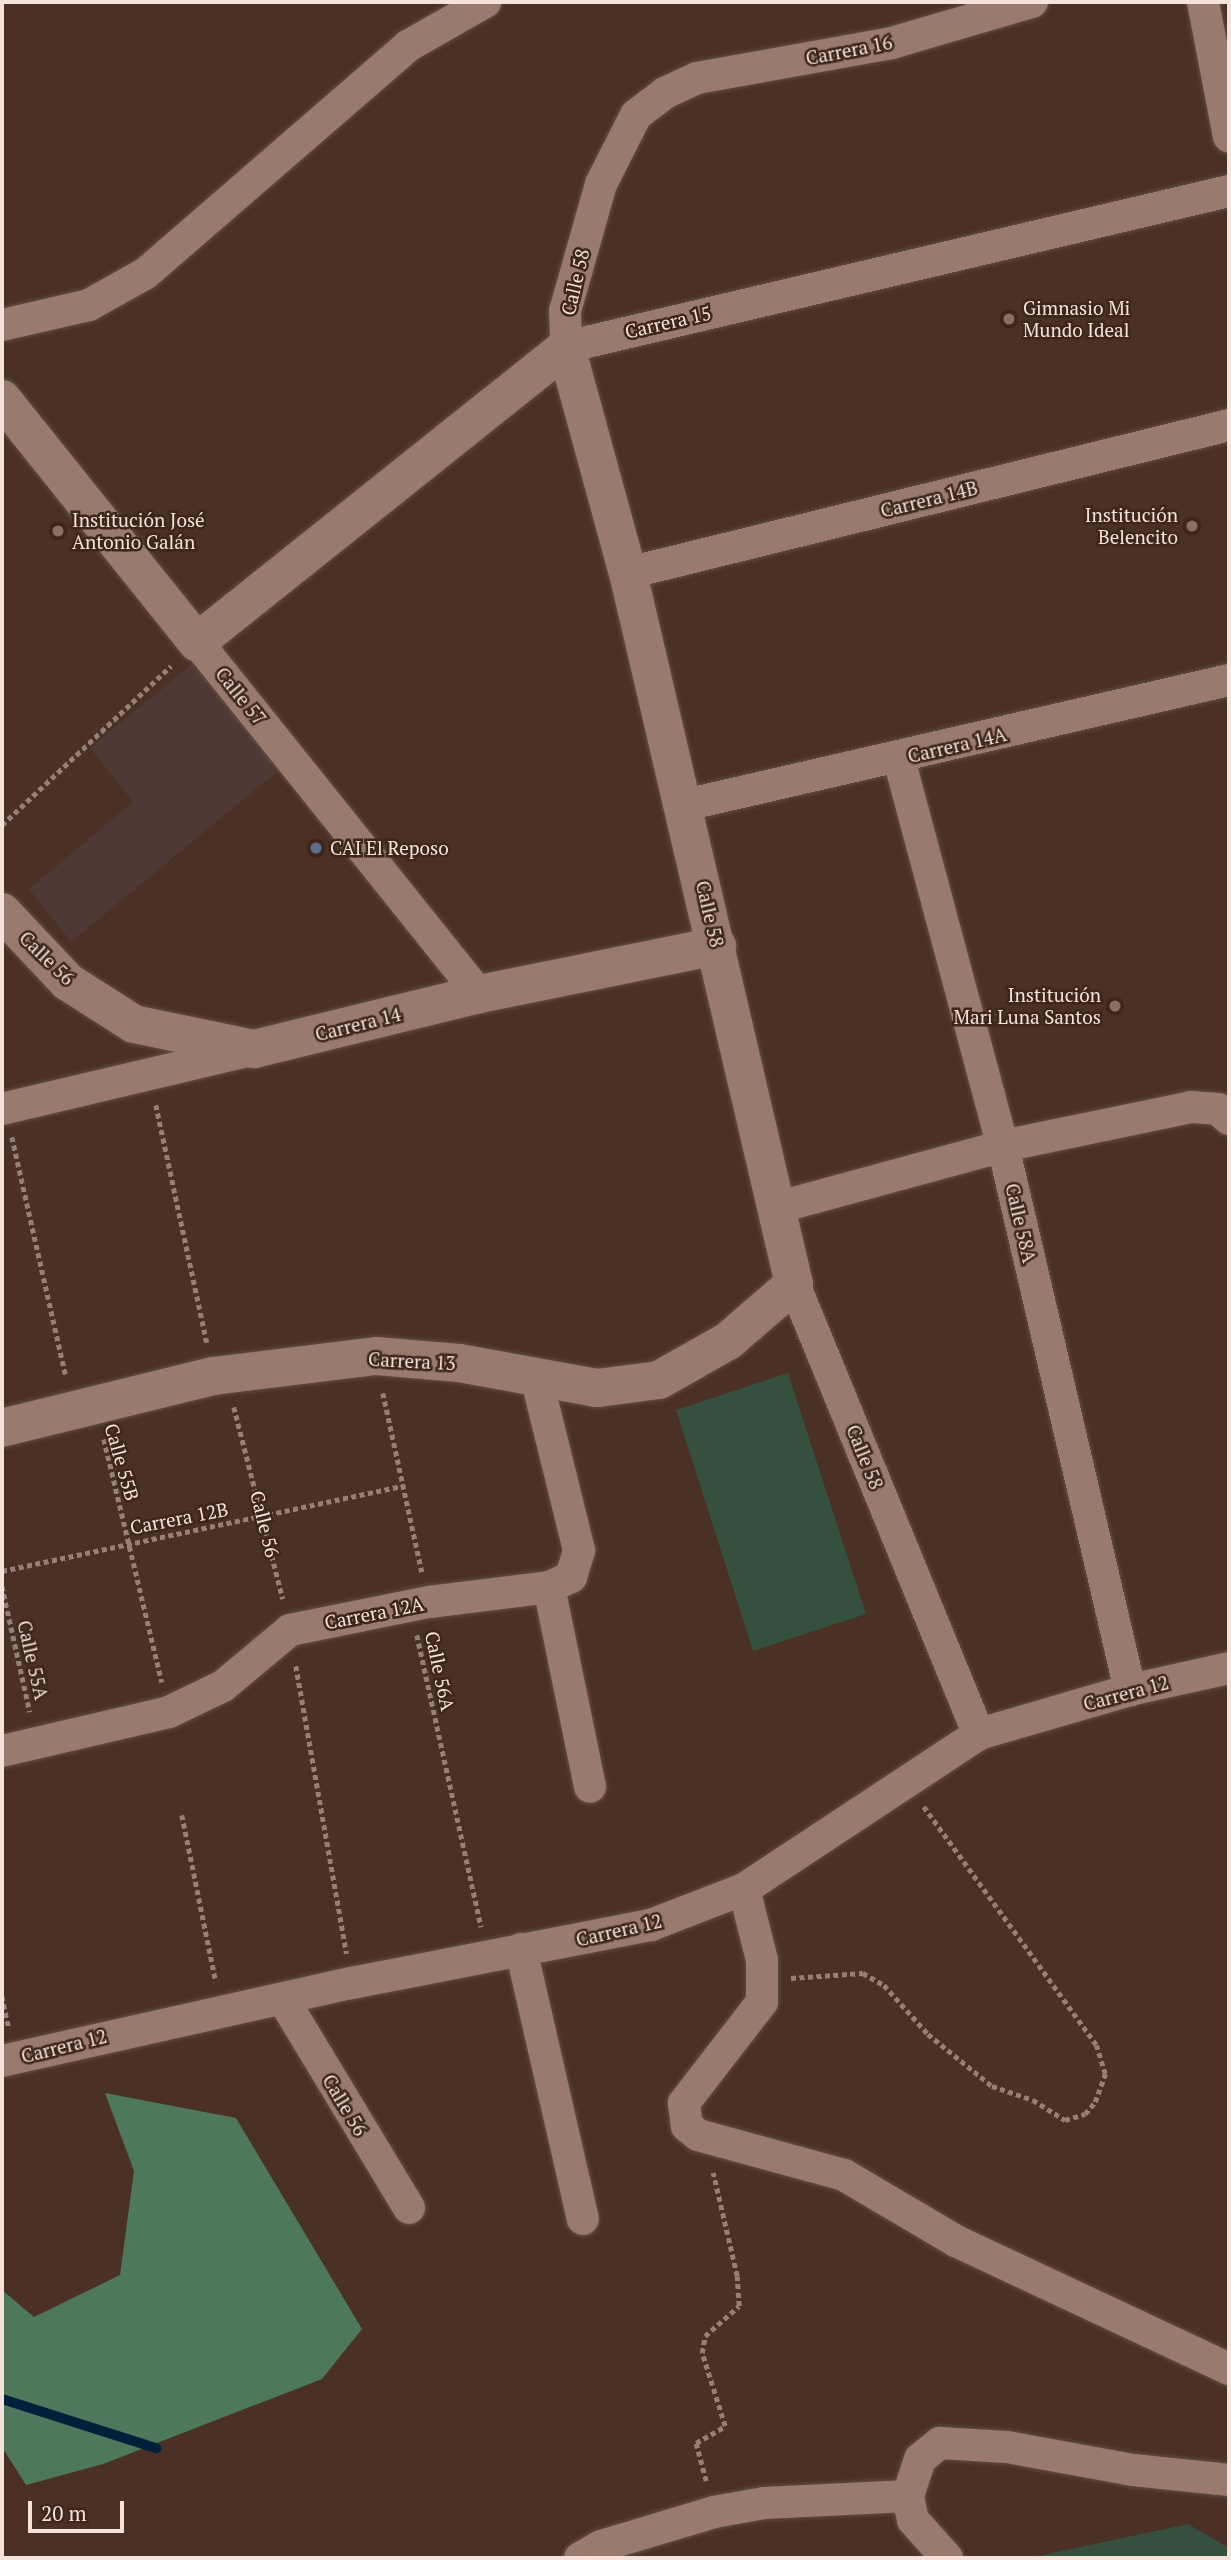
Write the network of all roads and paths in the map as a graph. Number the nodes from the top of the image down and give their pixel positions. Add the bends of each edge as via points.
1 (485, 2) edge
2 (1029, 2) edge
3 (1203, 2) edge
4 (665, 93) joint
5 (1229, 137) edge
6 (1229, 191) edge
7 (2, 325) edge
8 (566, 347) junction
9 (2, 399) edge
10 (1229, 425) edge
11 (628, 573) junction
12 (197, 642) junction
13 (1229, 680) edge
14 (899, 758) junction
15 (685, 805) junction
16 (2, 825) edge
17 (2, 912) edge
18 (717, 946) junction
19 (479, 994) junction
20 (254, 1049) junction
21 (150, 1074) junction
22 (4, 1109) edge
23 (1224, 1114) edge
24 (1003, 1146) junction
25 (779, 1207) junction
26 (794, 1284) junction
27 (376, 1356) junction
28 (214, 1376) junction
29 (537, 1380) junction
30 (74, 1409) junction
31 (2, 1428) edge
32 (403, 1486) junction
33 (263, 1516) junction
34 (130, 1542) junction
35 (2, 1571) edge
36 (2, 1586) edge
37 (549, 1587) junction
38 (429, 1602) junction
39 (290, 1630) junction
40 (1229, 1668) edge
41 (1130, 1690) junction
42 (169, 1712) junction
43 (979, 1734) junction
44 (36, 1741) junction
45 (2, 1751) edge
46 (907, 1784) junction
47 (590, 1787) dead end
48 (182, 1815) dead end
49 (744, 1889) junction
50 (521, 1949) junction
51 (487, 1955) junction
52 (763, 1980) junction
53 (352, 1983) junction
54 (283, 1999) junction
55 (222, 2012) junction
56 (2, 2061) edge
57 (698, 2135) junction
58 (409, 2208) dead end
59 (583, 2219) dead end
60 (1229, 2369) edge
61 (1229, 2480) edge
62 (908, 2496) junction
63 (714, 2512) junction
64 (580, 2558) edge
65 (947, 2558) edge

1 - 7 street via 408,46 146,273 89,305
2 - 4 street, Carrera 16 via 892,43 697,78
3 - 5 street
4 - 8 street, Calle 58 via 636,115 601,184 565,311
6 - 8 street, Carrera 15
8 - 11 street, Calle 58
8 - 12 street, Carrera 15
9 - 12 street, Calle 57
10 - 11 street, Carrera 14B
11 - 15 street, Calle 58
12 - 16 path
12 - 19 street, Calle 57
13 - 14 street, Carrera 14A
14 - 15 street, Carrera 14A
14 - 24 street, Calle 58A
15 - 18 street, Calle 58
17 - 20 street, Calle 56 via 68,982 134,1024
18 - 19 street, Carrera 14
18 - 25 street, Calle 58
19 - 20 street, Carrera 14
20 - 21 street, Carrera 14
21 - 22 street, Carrera 14
21 - 28 path, Calle 56
22 - 30 path
23 - 24 street via 1191,1107
24 - 25 street
24 - 41 street, Calle 58A
25 - 26 street, Calle 58
26 - 29 street, Carrera 13 via 728,1341 659,1380 597,1388
26 - 43 street, Calle 58
27 - 28 street, Carrera 13
27 - 29 street, Carrera 13 via 459,1363
27 - 32 path
28 - 30 street, Carrera 13
28 - 33 path, Calle 56 via 232,1397
29 - 37 street via 579,1550 571,1577
30 - 31 street, Carrera 13
30 - 34 path, Calle 55B via 100,1425
32 - 33 path, Carrera 12B
32 - 38 path
33 - 34 path, Carrera 12B
33 - 39 path, Calle 56
34 - 35 path, Carrera 12B
34 - 42 path, Calle 55B
36 - 44 path, Calle 55A
37 - 38 street, Carrera 12A
37 - 47 street
38 - 39 street, Carrera 12A
38 - 51 path, Calle 56A via 416,1632
39 - 42 street, Carrera 12A via 223,1686
39 - 53 path, Calle 56
40 - 41 street, Carrera 12
41 - 43 street, Carrera 12
42 - 44 street, Carrera 12A
43 - 46 street, Carrera 12
44 - 45 street, Carrera 12A
46 - 49 street, Carrera 12
46 - 52 path via 1096,2045 1105,2074 1095,2102 1085,2114 1065,2120 1033,2100 992,2086 928,2034 884,1985 863,1973
48 - 55 path
49 - 50 street, Carrera 12 via 651,1926
49 - 52 street
50 - 51 street, Carrera 12
50 - 59 street
51 - 53 street, Carrera 12
52 - 57 street via 762,2002 684,2103 687,2126
53 - 54 street, Carrera 12
54 - 55 street, Carrera 12
54 - 58 street, Calle 56
55 - 56 street, Carrera 12
57 - 60 street via 844,2175 956,2241
57 - 63 path via 714,2176 737,2276 739,2306 705,2336 702,2353 725,2426 696,2443
61 - 62 street via 1133,2470 1007,2447 940,2443 920,2459
62 - 63 street via 764,2504
62 - 65 street via 913,2520
63 - 64 street via 601,2546

